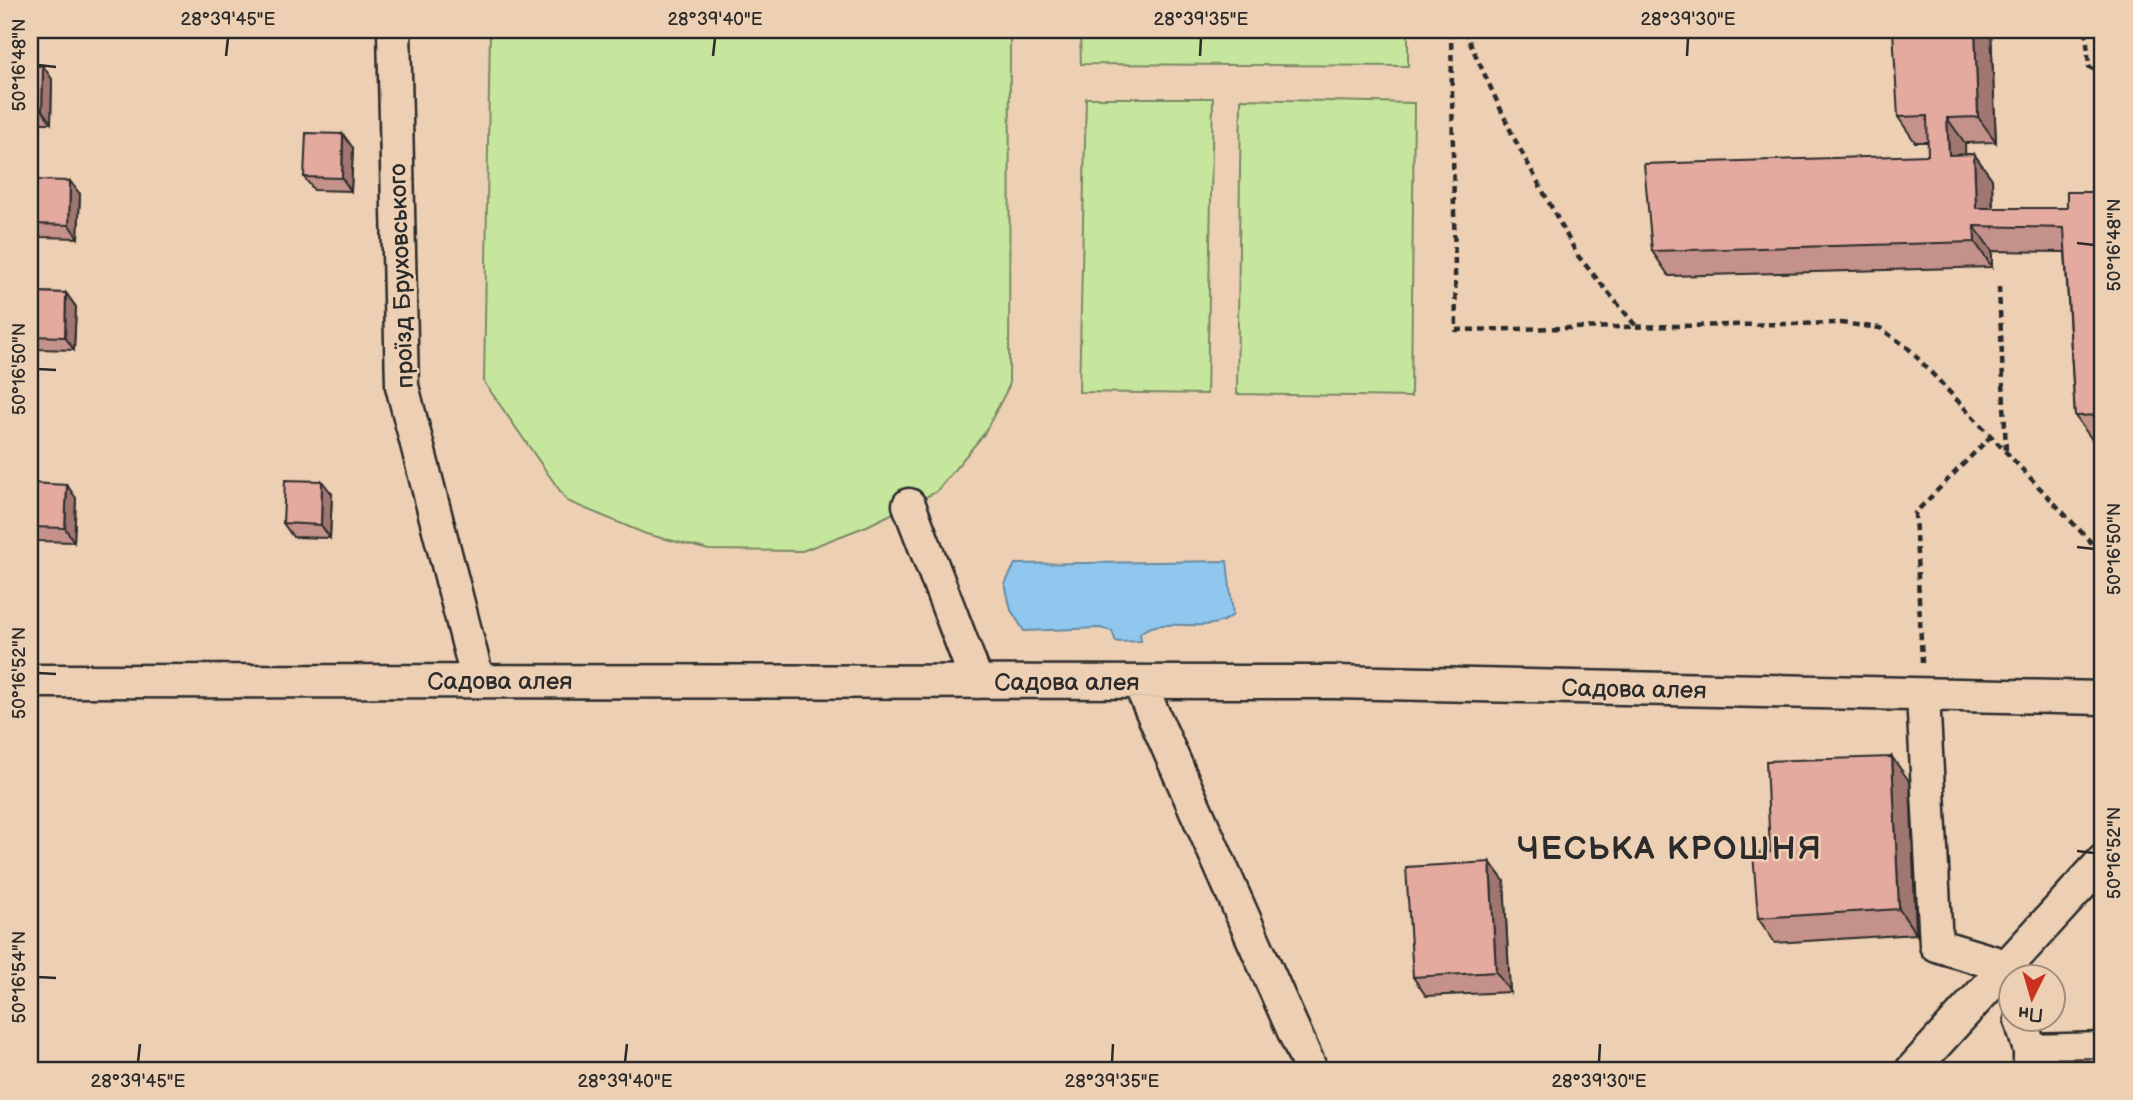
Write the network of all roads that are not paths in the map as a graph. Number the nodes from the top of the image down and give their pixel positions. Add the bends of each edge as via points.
1 (394, 30) edge
2 (909, 505) dead end
3 (30, 681) edge
4 (478, 681) junction
5 (977, 682) junction
6 (1139, 682) junction
7 (1923, 695) junction
8 (2103, 698) edge
9 (2103, 861) edge
10 (2017, 964) edge
11 (1996, 969) edge
12 (1996, 987) edge
13 (2024, 1034) edge
14 (2103, 1049) edge
15 (2030, 1061) edge
16 (1311, 1070) edge
17 (1912, 1070) edge

1 - 4 street, проїзд Бруховського via 402,386
2 - 5 street
3 - 4 street, Садова алея
4 - 5 street, Садова алея
5 - 6 street, Садова алея
6 - 7 street, Садова алея
6 - 16 street
7 - 8 street, Садова алея
7 - 11 street via 1936,945
9 - 10 street
12 - 17 street
13 - 15 street
14 - 15 street

